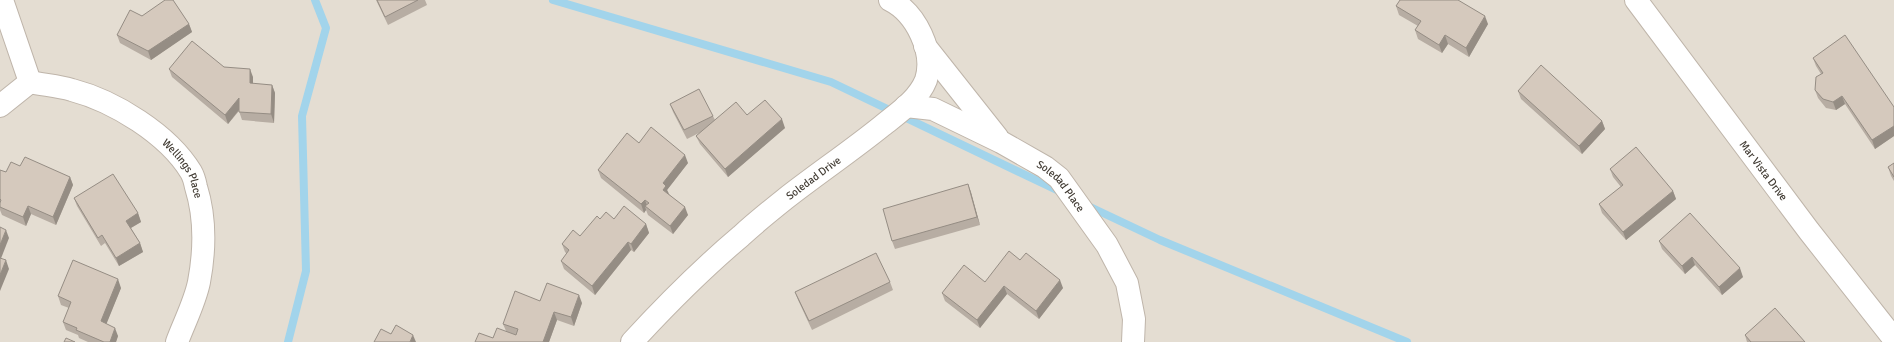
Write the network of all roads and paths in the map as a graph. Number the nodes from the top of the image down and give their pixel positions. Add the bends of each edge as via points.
1 (2, 0) edge
2 (890, 0) edge
3 (1636, 0) edge
4 (924, 46) junction
5 (30, 82) junction
6 (0, 106) edge
7 (906, 106) junction
8 (1000, 142) junction
9 (1894, 339) edge
10 (177, 342) edge
11 (632, 342) edge
12 (1133, 342) edge

1 - 5 street
2 - 4 street, Soledad Drive via 898,4 914,21
3 - 9 street, Mar Vista Drive via 1809,231
4 - 7 street, Soledad Drive via 928,62 926,80 917,95
4 - 8 street
5 - 6 street
5 - 10 street, Wellings Place via 72,90 113,106 146,126 172,148 192,173 204,223 204,248 198,284
7 - 8 street, Soledad Place via 933,109
7 - 11 street, Soledad Drive via 740,236
8 - 12 street, Soledad Place via 1045,167 1059,178 1107,245 1127,283 1134,319

